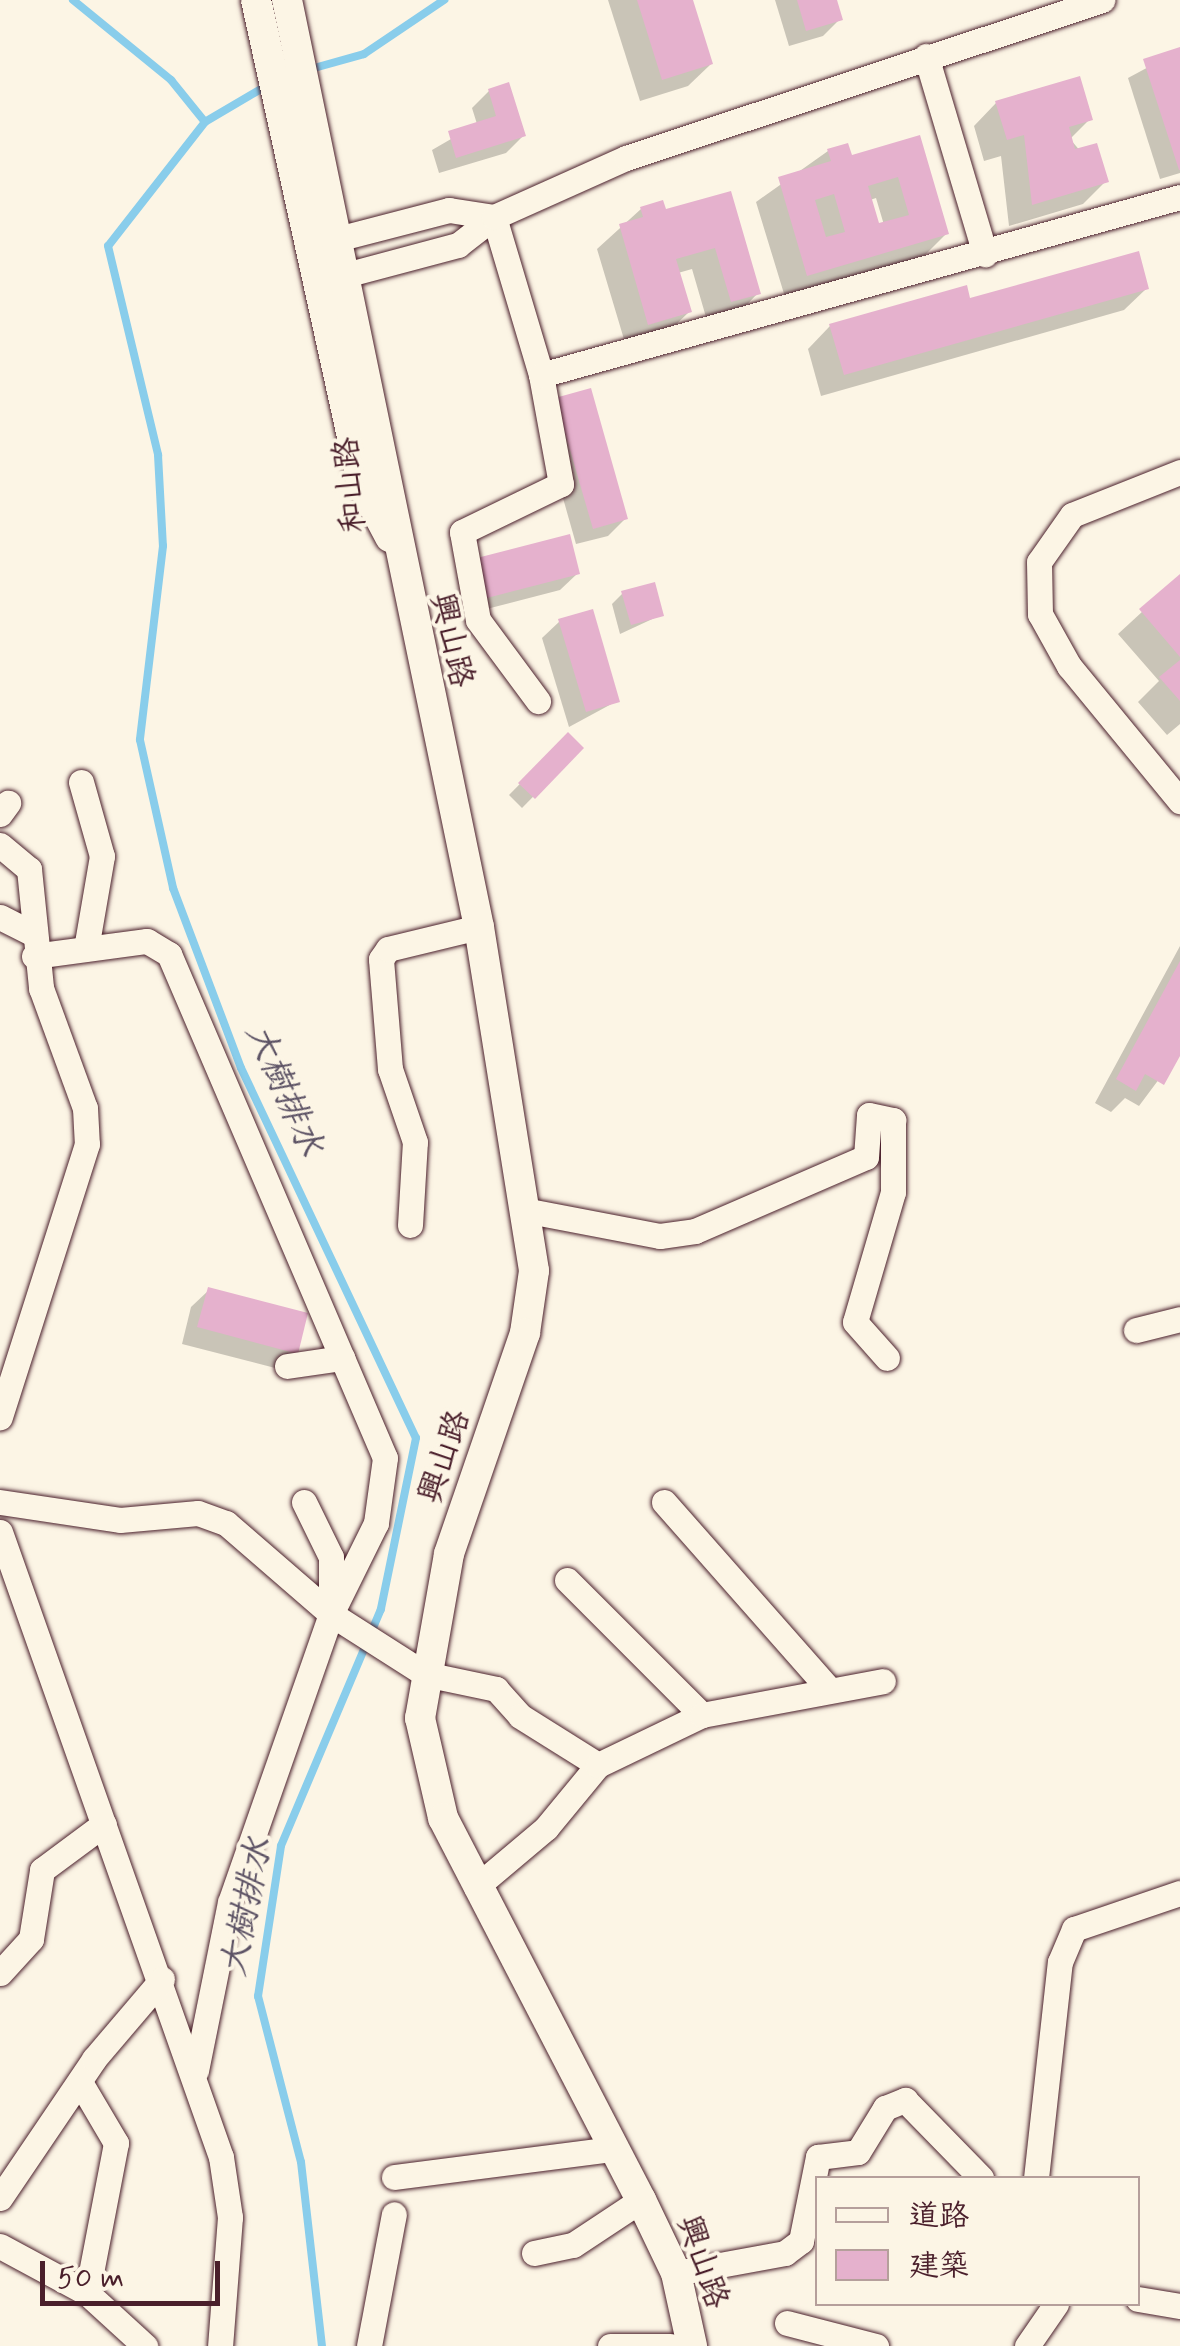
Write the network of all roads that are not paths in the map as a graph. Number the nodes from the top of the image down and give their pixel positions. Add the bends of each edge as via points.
1 (256, 0) edge
2 (287, 0) edge
3 (1102, 0) edge
4 (926, 56) junction
5 (1180, 197) edge
6 (494, 218) junction
7 (341, 238) junction
8 (985, 254) junction
9 (314, 264) junction
10 (348, 274) junction
11 (541, 375) junction
12 (1180, 472) edge
13 (394, 544) junction
14 (538, 701) dead end
15 (81, 782) dead end
16 (1180, 801) edge
17 (0, 845) edge
18 (0, 917) edge
19 (479, 927) junction
20 (35, 946) junction
21 (86, 949) junction
22 (529, 1211) junction
23 (410, 1225) dead end
24 (1180, 1319) edge
25 (1136, 1330) dead end
26 (342, 1358) junction
27 (887, 1358) dead end
28 (287, 1366) dead end
29 (0, 1417) edge
30 (0, 1502) edge
31 (304, 1502) dead end
32 (664, 1502) dead end
33 (0, 1532) edge
34 (4, 1562) edge
35 (567, 1580) dead end
36 (331, 1614) junction
37 (426, 1674) junction
38 (883, 1681) dead end
39 (826, 1686) junction
40 (702, 1716) junction
41 (598, 1766) junction
42 (104, 1824) junction
43 (476, 1887) junction
44 (1180, 1893) edge
45 (0, 1973) edge
46 (162, 1978) junction
47 (196, 2071) junction
48 (80, 2082) junction
49 (614, 2148) junction
50 (394, 2176) dead end
51 (817, 2176) edge
52 (979, 2176) edge
53 (1036, 2176) edge
54 (0, 2198) edge
55 (641, 2200) junction
56 (815, 2201) edge
57 (394, 2214) dead end
58 (813, 2230) edge
59 (1, 2247) edge
60 (534, 2253) dead end
61 (676, 2273) junction
62 (87, 2293) junction
63 (1140, 2299) edge
64 (1055, 2306) edge
65 (1180, 2306) edge
66 (787, 2323) dead end
67 (841, 2341) edge
68 (145, 2346) edge
69 (220, 2346) edge
70 (369, 2346) edge
71 (610, 2346) edge
72 (670, 2346) edge
73 (692, 2346) edge
74 (876, 2346) edge
75 (1026, 2346) edge

1 - 9 main road, 和山路
2 - 7 main road, 和山路
3 - 4 street
4 - 6 street via 626,158
4 - 8 street
5 - 8 street
6 - 7 street via 449,210
6 - 10 street via 458,245
6 - 11 street
7 - 9 street
7 - 10 main road, 和山路
8 - 11 street
9 - 10 street
9 - 13 main road, 和山路 via 362,484
10 - 13 main road, 和山路 via 390,473
11 - 14 street via 561,484 462,532 478,620
12 - 16 street via 1072,515 1039,562 1040,614 1069,666
13 - 19 main road, 興山路
15 - 21 street via 102,856
17 - 20 street via 29,870
18 - 20 street
19 - 22 main road, 興山路
19 - 23 street via 388,948 381,959 390,1069 415,1142
20 - 21 street
20 - 29 street via 84,1108 87,1144
21 - 26 street via 147,941 169,954
22 - 27 street via 660,1236 694,1230 866,1158 869,1114 893,1120 892,1192 855,1322
22 - 37 main road, 興山路 via 534,1270 525,1333 449,1554
24 - 25 street
26 - 28 street
26 - 36 street via 385,1458 386,1488
30 - 36 street via 120,1520 198,1513 281,1562
31 - 36 street via 331,1557
32 - 39 street
33 - 34 street
34 - 42 street
35 - 40 street
36 - 37 street
36 - 47 street via 230,1902
37 - 41 street via 479,1680
37 - 43 main road, 興山路 via 420,1718 442,1818
38 - 39 street
39 - 40 street
40 - 41 street
41 - 43 street via 546,1828
42 - 45 street via 42,1870 31,1940
42 - 46 street
43 - 49 main road, 興山路
44 - 53 street via 1074,1930 1060,1962
46 - 47 street
46 - 48 street
47 - 69 street via 230,2217
48 - 54 street
48 - 62 street via 116,2143
49 - 50 street
49 - 55 main road, 興山路
51 - 52 street via 818,2158 858,2152 886,2108 906,2100
55 - 60 street via 573,2246
55 - 61 main road, 興山路
56 - 58 street
57 - 70 street
58 - 61 street via 785,2253
59 - 62 street
61 - 73 main road, 興山路
62 - 68 street
63 - 65 street
64 - 75 street
66 - 67 street
67 - 74 street
71 - 72 street, 興山路

